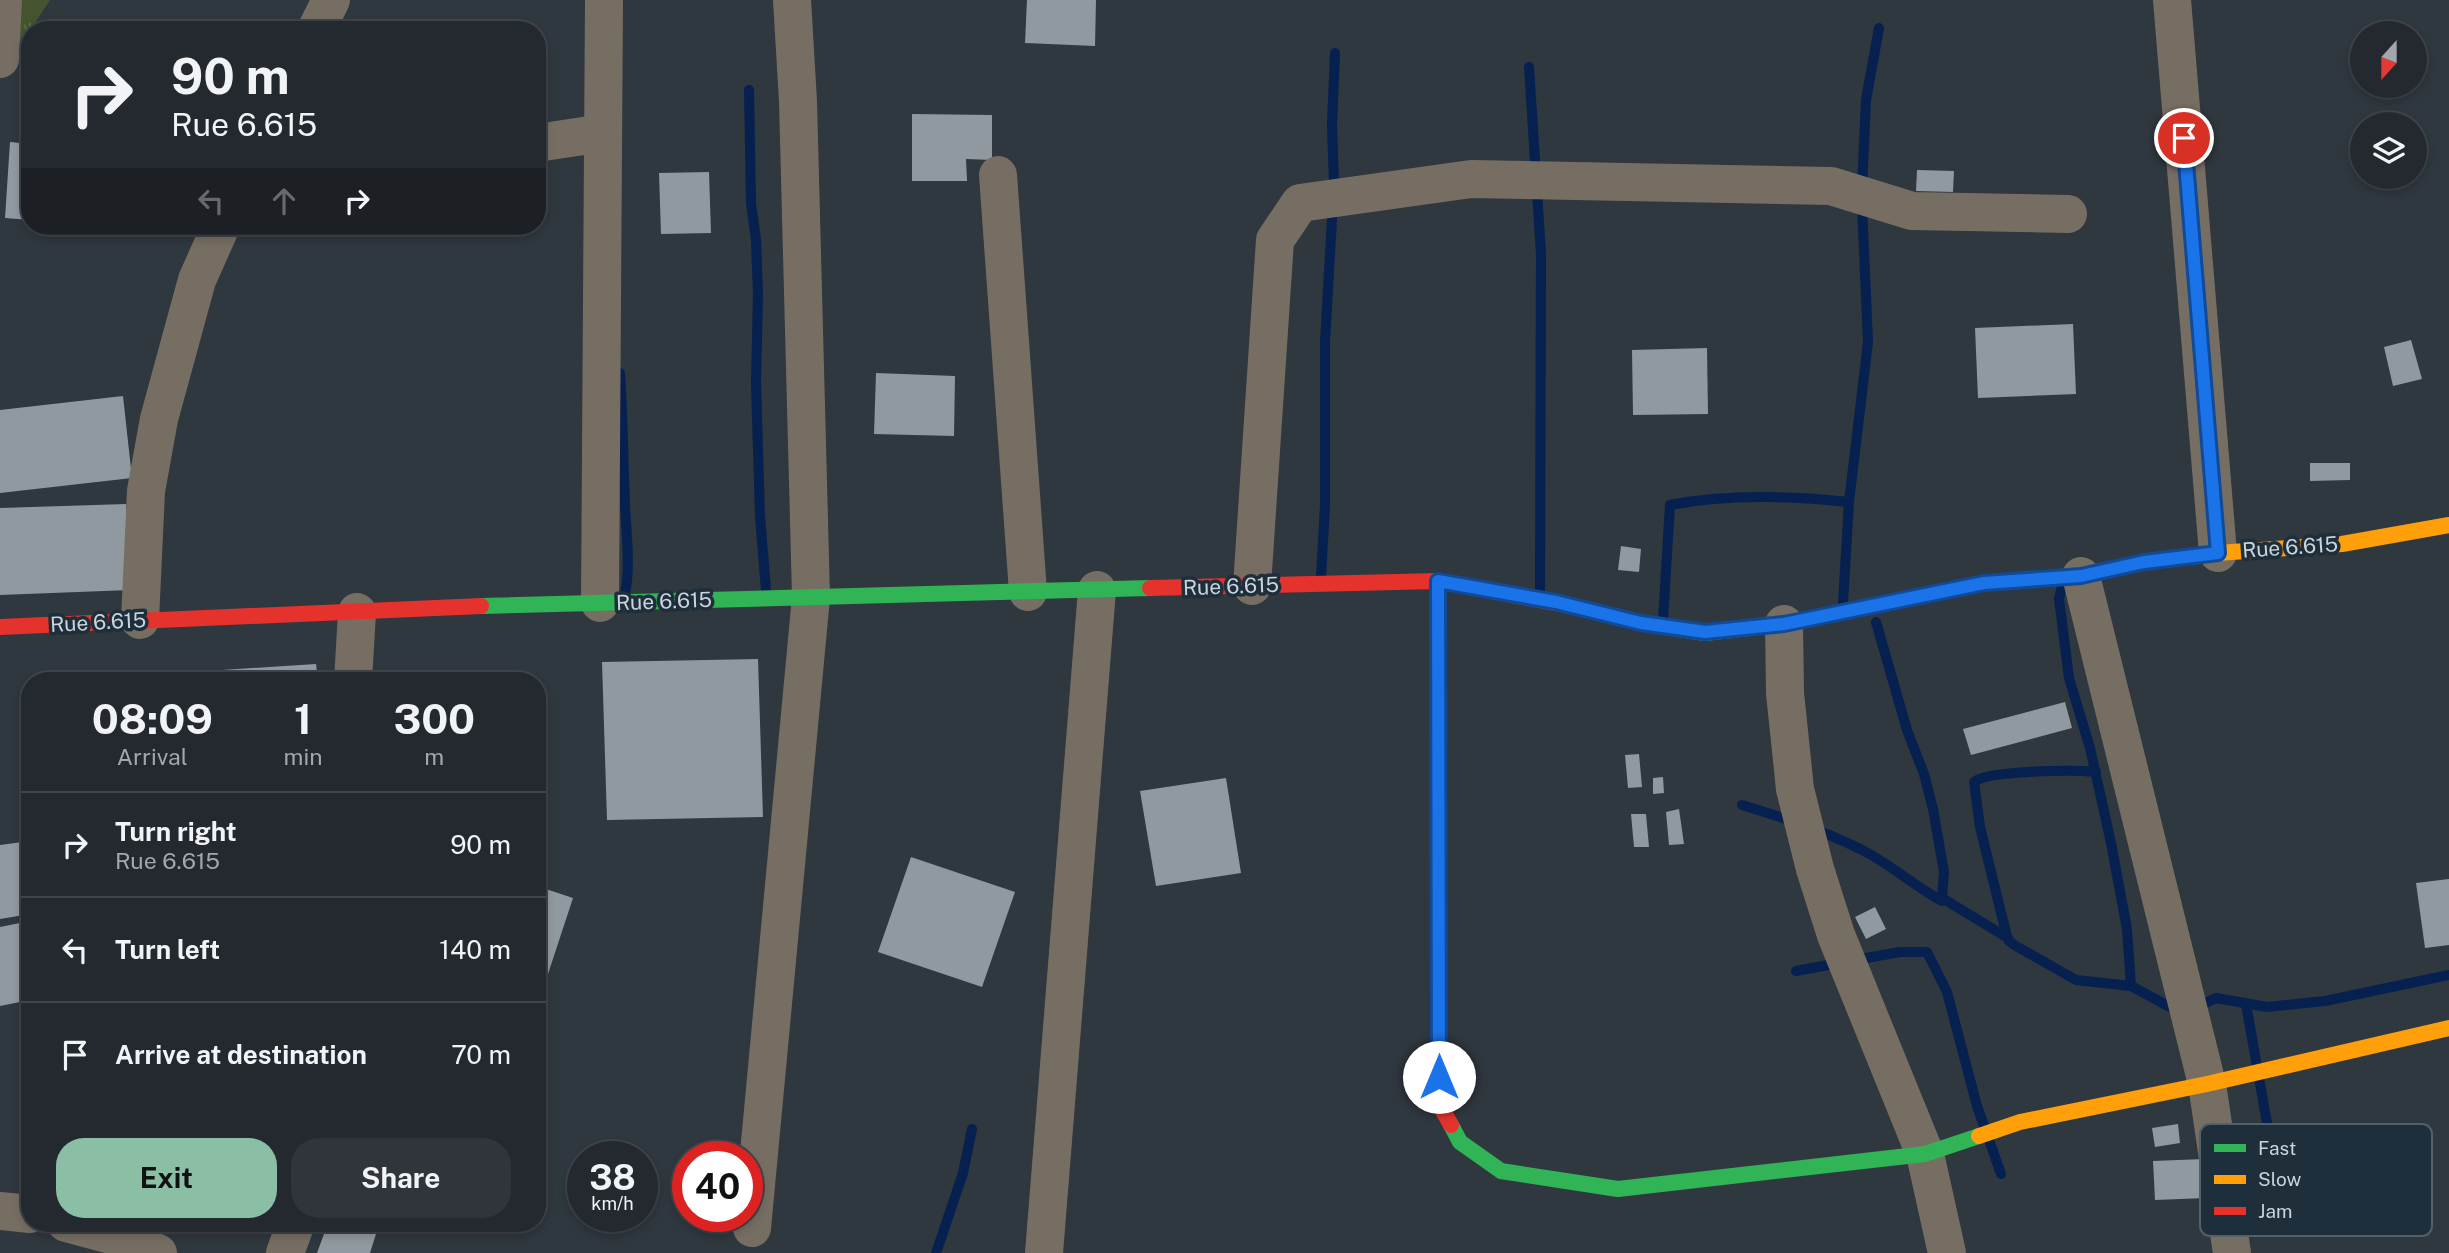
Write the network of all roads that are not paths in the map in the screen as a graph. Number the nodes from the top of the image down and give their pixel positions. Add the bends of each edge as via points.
1 (3, 0) edge
2 (331, 0) edge
3 (604, 0) edge
4 (792, 0) edge
5 (2172, 0) edge
6 (320, 21) edge
7 (0, 59) edge
8 (603, 133) junction
9 (546, 142) edge
10 (998, 175) dead end
11 (2068, 214) dead end
12 (217, 235) edge
13 (2449, 525) edge
14 (2218, 553) junction
15 (2081, 576) junction
16 (1438, 581) junction
17 (1252, 586) junction
18 (1097, 590) junction
19 (1028, 592) junction
20 (811, 597) junction
21 (600, 603) junction
22 (357, 612) junction
23 (140, 620) junction
24 (1784, 624) junction
25 (0, 627) edge
26 (353, 672) edge
27 (2449, 1028) edge
28 (2207, 1084) junction
29 (2213, 1124) edge
30 (760, 1141) edge
31 (1924, 1154) junction
32 (0, 1211) edge
33 (21, 1213) edge
34 (100, 1232) edge
35 (293, 1232) edge
36 (158, 1253) edge
37 (285, 1253) edge
38 (1044, 1253) edge
39 (1947, 1253) edge

1 - 7 street
2 - 6 street
3 - 8 street
4 - 20 street
5 - 14 street
8 - 9 street
8 - 21 street
10 - 19 street
11 - 17 street via 1912,211 1831,186 1471,179 1300,203 1275,240
12 - 23 street via 197,281 159,419 146,491
13 - 14 street, Rue 6.615 via 2342,544
14 - 15 street, Rue 6.615
15 - 24 street, Rue 6.615 via 1984,583
15 - 28 street
16 - 17 street, Rue 6.615
16 - 24 street, Rue 6.615 via 1705,632
16 - 31 street via 1439,1104 1460,1142 1501,1171 1618,1189
17 - 18 street, Rue 6.615
18 - 19 street, Rue 6.615
18 - 38 street
19 - 20 street, Rue 6.615
20 - 21 street, Rue 6.615
20 - 30 street
21 - 22 street, Rue 6.615
22 - 23 street, Rue 6.615
22 - 26 street
23 - 25 street, Rue 6.615
24 - 31 street via 1785,693 1795,789 1815,869 1836,935
27 - 28 street
28 - 29 street
28 - 31 street via 2020,1122
31 - 39 street
32 - 33 street
34 - 36 street
35 - 37 street

